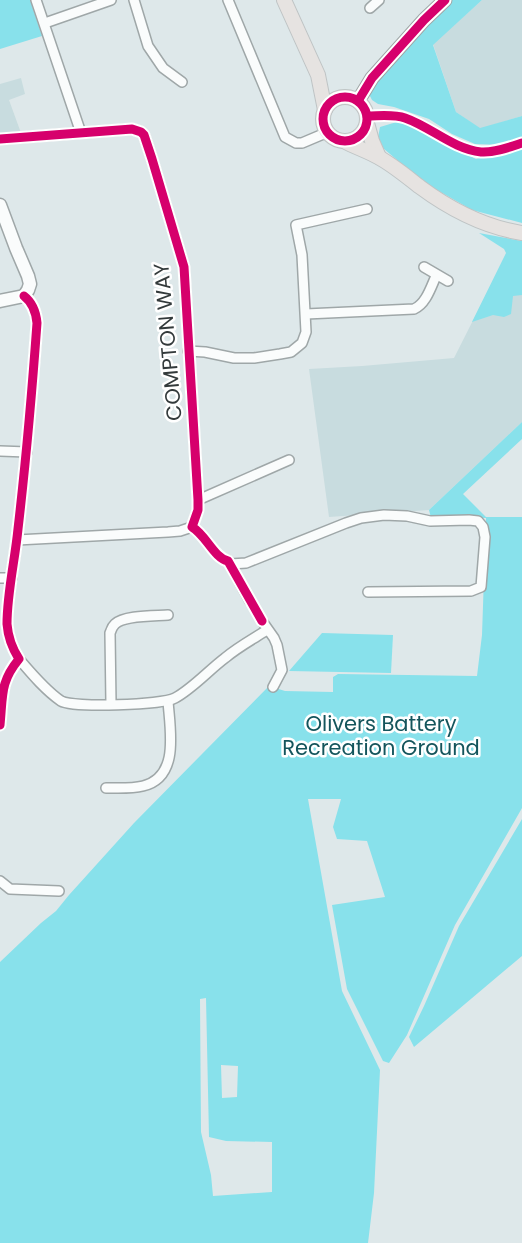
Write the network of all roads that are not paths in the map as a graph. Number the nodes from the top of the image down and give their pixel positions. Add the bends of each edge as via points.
1 (36, 0) edge
2 (111, 0) edge
3 (134, 0) edge
4 (228, 0) edge
5 (284, 0) edge
6 (379, 0) edge
7 (445, 0) edge
8 (370, 8) dead end
9 (45, 23) junction
10 (318, 75) junction
11 (182, 82) dead end
12 (337, 98) junction
13 (358, 101) junction
14 (325, 110) junction
15 (367, 123) junction
16 (327, 132) junction
17 (81, 133) junction
18 (0, 139) edge
19 (344, 141) junction
20 (379, 157) junction
21 (0, 205) edge
22 (367, 209) dead end
23 (522, 233) edge
24 (424, 267) dead end
25 (436, 276) junction
26 (448, 281) dead end
27 (24, 296) junction
28 (0, 301) edge
29 (306, 314) junction
30 (188, 351) junction
31 (0, 451) edge
32 (27, 452) junction
33 (290, 460) dead end
34 (198, 500) junction
35 (192, 527) junction
36 (17, 540) junction
37 (228, 561) junction
38 (0, 578) edge
39 (12, 578) junction
40 (368, 592) dead end
41 (250, 601) dead end
42 (168, 615) dead end
43 (19, 659) junction
44 (273, 687) dead end
45 (168, 701) junction
46 (111, 704) junction
47 (0, 725) edge
48 (106, 788) dead end
49 (0, 881) edge
50 (59, 891) dead end

1 - 9 street
2 - 9 street
3 - 11 street via 148,46 163,68
4 - 16 street via 285,137 302,143
5 - 10 main road
6 - 8 street
7 - 13 street via 372,78
9 - 17 street
10 - 12 main road
10 - 14 main road
12 - 13 main road
12 - 14 main road
13 - 15 main road via 364,106
14 - 16 main road
15 - 19 main road via 363,132
15 - 20 main road
16 - 19 main road
17 - 18 street, COMPTON WAY
17 - 30 street, COMPTON WAY via 132,129 144,135 184,267
19 - 20 main road
20 - 23 main road via 432,196 471,218
21 - 27 street via 28,276 30,284
22 - 29 street via 296,225
24 - 25 street
25 - 26 street
25 - 29 street via 427,296 414,309
27 - 28 street
27 - 32 street via 36,314 37,323
29 - 30 street via 302,343 291,352 234,358
30 - 34 street, COMPTON WAY
31 - 32 street
32 - 36 street
33 - 34 street
34 - 35 street, COMPTON WAY
35 - 36 street via 168,532
35 - 37 street
36 - 39 street
37 - 40 street via 246,563 335,527 384,515 430,521 478,521 483,527 481,587 471,591
37 - 41 street
38 - 39 street
39 - 43 street via 7,626
42 - 46 street via 126,619 112,628
43 - 46 street via 63,702
43 - 47 street via 4,677
44 - 45 street via 282,670 277,645 264,625
45 - 46 street
45 - 48 street via 170,757 162,775 143,786
49 - 50 street via 10,889

